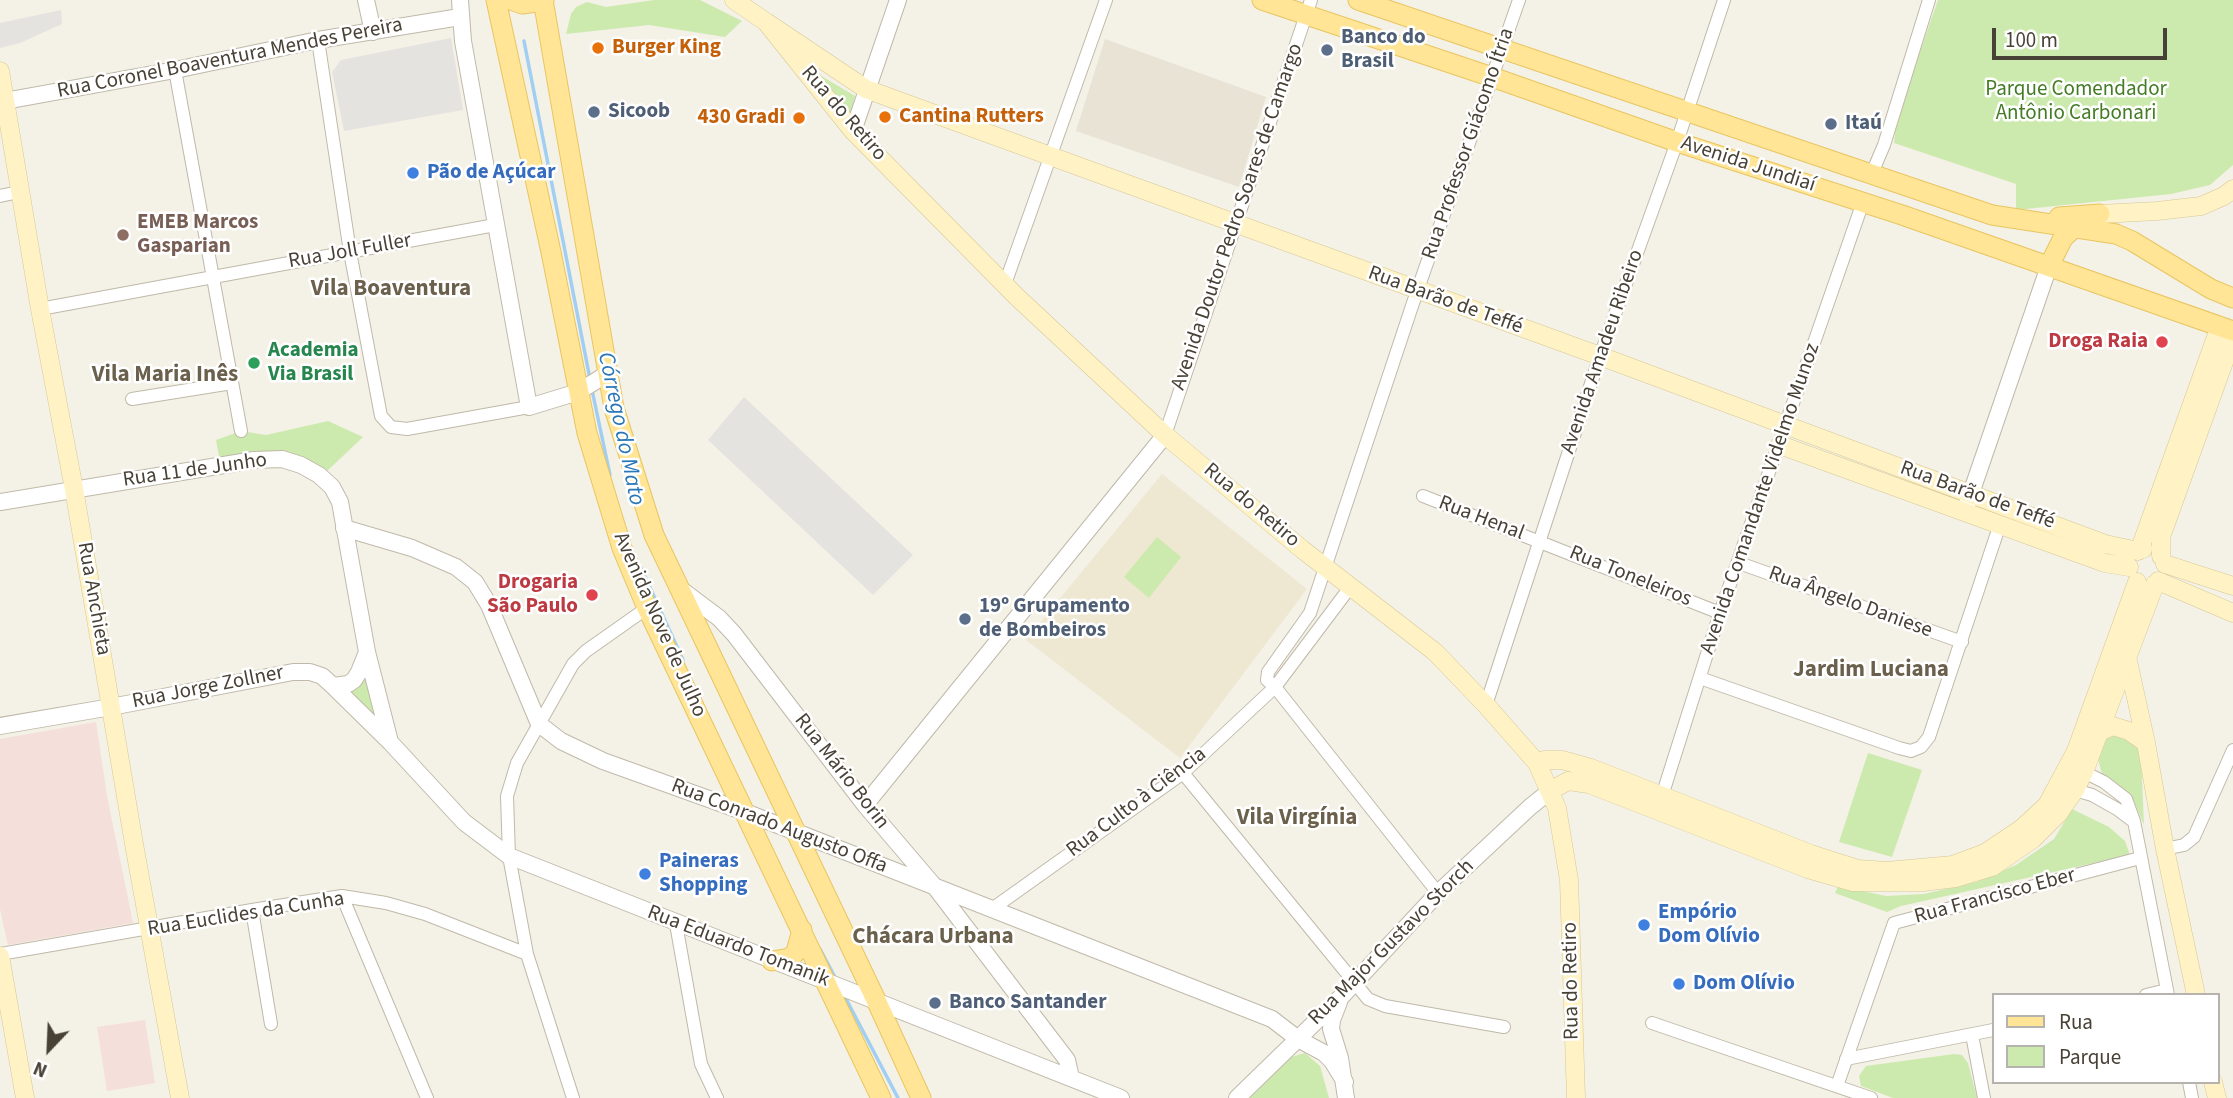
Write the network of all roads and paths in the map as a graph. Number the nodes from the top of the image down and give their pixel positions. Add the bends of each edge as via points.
1 (366, 0) edge
2 (460, 0) edge
3 (496, 0) edge
4 (511, 0) edge
5 (546, 0) edge
6 (734, 0) edge
7 (898, 0) edge
8 (1106, 0) edge
9 (1262, 0) edge
10 (1357, 0) edge
11 (1519, 0) edge
12 (1724, 0) edge
13 (1929, 0) edge
14 (1309, 7) edge
15 (460, 17) junction
16 (766, 22) junction
17 (373, 32) junction
18 (318, 40) junction
19 (1502, 48) junction
20 (175, 70) junction
21 (0, 71) edge
22 (1492, 77) junction
23 (866, 89) junction
24 (2, 102) edge
25 (1686, 112) junction
26 (853, 131) junction
27 (1677, 142) junction
28 (1052, 156) junction
29 (1872, 173) junction
30 (2233, 189) edge
31 (19, 192) junction
32 (0, 196) edge
33 (1863, 202) junction
34 (2100, 214) junction
35 (2018, 219) junction
36 (495, 225) junction
37 (1235, 225) junction
38 (2075, 227) junction
39 (350, 253) junction
40 (2049, 266) junction
41 (213, 278) junction
42 (1005, 284) junction
43 (1418, 291) junction
44 (2233, 298) edge
45 (40, 309) junction
46 (2229, 332) edge
47 (1600, 356) junction
48 (601, 377) junction
49 (232, 383) junction
50 (579, 391) junction
51 (132, 399) dead end
52 (529, 407) junction
53 (1787, 426) junction
54 (241, 431) dead end
55 (1166, 435) junction
56 (1820, 439) junction
57 (1780, 445) junction
58 (1798, 452) junction
59 (74, 489) junction
60 (1970, 493) junction
61 (1423, 496) dead end
62 (0, 502) edge
63 (1965, 512) junction
64 (2000, 524) junction
65 (344, 528) junction
66 (1539, 541) junction
67 (2141, 550) junction
68 (2163, 560) junction
69 (1739, 563) junction
70 (1324, 566) junction
71 (2144, 578) junction
72 (1350, 586) junction
73 (2233, 586) edge
74 (678, 588) junction
75 (647, 608) junction
76 (1720, 613) junction
77 (2233, 613) edge
78 (734, 634) junction
79 (1962, 642) junction
80 (706, 646) junction
81 (367, 652) junction
82 (2126, 657) junction
83 (1700, 678) junction
84 (333, 685) junction
85 (1275, 687) junction
86 (1486, 705) junction
87 (111, 707) junction
88 (539, 724) junction
89 (0, 726) edge
90 (2099, 732) junction
91 (390, 742) junction
92 (2146, 743) junction
93 (2233, 750) edge
94 (1537, 764) junction
95 (2084, 772) junction
96 (1183, 774) junction
97 (2075, 790) junction
98 (1550, 791) junction
99 (1654, 800) junction
100 (865, 805) junction
101 (745, 812) junction
102 (2134, 821) junction
103 (795, 831) junction
104 (2165, 849) junction
105 (509, 856) junction
106 (2140, 858) junction
107 (935, 887) junction
108 (1438, 893) junction
109 (342, 896) junction
110 (252, 909) junction
111 (992, 909) junction
112 (676, 924) junction
113 (150, 929) junction
114 (802, 930) junction
115 (527, 954) junction
116 (0, 955) edge
117 (772, 961) junction
118 (833, 984) junction
119 (1354, 984) junction
120 (2167, 992) edge
121 (2196, 993) edge
122 (1341, 997) junction
123 (873, 999) junction
124 (1653, 1023) dead end
125 (271, 1024) dead end
126 (1504, 1027) dead end
127 (1992, 1030) edge
128 (1972, 1035) junction
129 (1298, 1039) junction
130 (1846, 1059) junction
131 (1071, 1078) junction
132 (1837, 1086) junction
133 (1346, 1090) edge
134 (25, 1098) edge
135 (180, 1098) edge
136 (427, 1098) edge
137 (573, 1098) edge
138 (717, 1098) edge
139 (881, 1098) edge
140 (921, 1098) edge
141 (1121, 1098) edge
142 (1237, 1098) edge
143 (1576, 1098) edge
144 (1871, 1098) edge
145 (1984, 1098) edge

1 - 17 street
2 - 15 street
3 - 50 main road, Avenida Nove de Julho
4 - 5 main road via 522,4
5 - 48 main road, Avenida Nove de Julho
6 - 16 main road, Rua do Retiro
7 - 23 street
8 - 28 street
9 - 14 main road, Avenida Jundiaí
10 - 19 main road, Avenida Jundiaí
11 - 19 street, Rua Professor Giácomo Ítria
12 - 25 street, Avenida Amadeu Ribeiro
13 - 29 street
14 - 22 main road, Avenida Jundiaí
14 - 37 street, Avenida Doutor Pedro Soares de Camargo
15 - 17 street, Rua Coronel Boaventura Mendes Pereira
15 - 36 street
16 - 23 main road, Rua Barão de Teffé
16 - 26 main road, Rua do Retiro
17 - 18 street, Rua Coronel Boaventura Mendes Pereira
18 - 20 street, Rua Coronel Boaventura Mendes Pereira
18 - 39 street
19 - 22 street, Rua Professor Giácomo Ítria
19 - 25 main road, Avenida Jundiaí
20 - 24 street, Rua Coronel Boaventura Mendes Pereira
20 - 41 street
21 - 24 main road, Rua Anchieta
22 - 27 main road, Avenida Jundiaí
22 - 43 street, Rua Professor Giácomo Ítria
23 - 26 street
23 - 28 main road, Rua Barão de Teffé
24 - 31 main road, Rua Anchieta
25 - 27 street, Avenida Amadeu Ribeiro
25 - 29 main road, Avenida Jundiaí
26 - 42 main road, Rua do Retiro
27 - 33 main road, Avenida Jundiaí
27 - 47 street, Avenida Amadeu Ribeiro
28 - 37 main road, Rua Barão de Teffé
28 - 42 street
29 - 35 main road, Avenida Jundiaí via 1992,215
30 - 34 main road via 2201,206
31 - 32 street
31 - 45 main road, Rua Anchieta
33 - 40 main road, Avenida Jundiaí
33 - 53 street, Avenida Comandante Videlmo Munoz
34 - 35 main road
34 - 38 main road
35 - 38 main road, Avenida Jundiaí
36 - 39 street, Rua Joll Fuller
36 - 52 street
37 - 43 main road, Rua Barão de Teffé
37 - 55 street, Avenida Doutor Pedro Soares de Camargo
38 - 40 main road via 2063,238
38 - 44 main road, Avenida Jundiaí via 2132,241
39 - 41 street, Rua Joll Fuller
39 - 52 street via 382,416 391,427 407,429
40 - 46 main road, Avenida Jundiaí
40 - 60 street
41 - 45 street, Rua Joll Fuller
41 - 49 street
42 - 55 main road, Rua do Retiro
43 - 47 main road, Rua Barão de Teffé
43 - 70 street, Rua Professor Giácomo Ítria
45 - 59 main road, Rua Anchieta
46 - 67 main road
46 - 68 main road via 2161,537
47 - 53 main road, Rua Barão de Teffé
47 - 66 street, Avenida Amadeu Ribeiro
48 - 50 street
48 - 74 main road, Avenida Nove de Julho via 654,535
49 - 51 street
49 - 54 street
50 - 52 street
50 - 75 main road, Avenida Nove de Julho via 622,548
53 - 56 main road, Rua Barão de Teffé
53 - 57 street, Avenida Comandante Videlmo Munoz
55 - 70 main road, Rua do Retiro
55 - 100 street
56 - 58 main road
56 - 60 main road, Rua Barão de Teffé
57 - 58 main road, Rua Barão de Teffé
57 - 69 street, Avenida Comandante Videlmo Munoz
58 - 63 main road, Rua Barão de Teffé
59 - 62 street, Rua 11 de Junho
59 - 65 street, Rua 11 de Junho via 282,459 319,475 332,487
59 - 87 main road, Rua Anchieta
60 - 63 street
60 - 67 main road, Rua Barão de Teffé via 2105,544
61 - 66 street, Rua Henal
63 - 64 main road, Rua Barão de Teffé
64 - 71 main road, Rua Barão de Teffé
64 - 79 street
65 - 81 street, Rua 11 de Junho
65 - 88 street via 412,548 456,567 475,582
66 - 76 street, Rua Toneleiros
66 - 86 street, Avenida Amadeu Ribeiro
67 - 68 main road via 2153,550
67 - 71 main road via 2132,558
68 - 71 main road via 2164,574
68 - 73 main road
69 - 76 street, Avenida Comandante Videlmo Munoz
69 - 79 street, Rua Ângelo Daniese
70 - 72 main road, Rua do Retiro
70 - 85 street via 1310,613 1268,672 1267,680
71 - 77 main road, Rua Barão de Teffé
71 - 82 main road
71 - 99 main road via 2076,751 2048,805 1985,853 1921,869 1858,869
72 - 85 street, Rua Culto à Ciência
72 - 86 main road, Rua do Retiro via 1434,652
74 - 78 street, Rua Mário Borin
74 - 80 main road, Avenida Nove de Julho
75 - 88 street via 573,664
75 - 101 main road, Avenida Nove de Julho
76 - 83 street, Avenida Comandante Videlmo Munoz
78 - 80 street
78 - 100 street, Rua Mário Borin
79 - 83 street via 1928,737 1922,747 1911,751
80 - 103 main road, Avenida Nove de Julho
81 - 84 street via 354,680
81 - 91 street, Rua 11 de Junho
82 - 90 main road
82 - 92 main road
83 - 99 street, Avenida Comandante Videlmo Munoz
84 - 87 street, Rua Jorge Zollner via 310,672 293,672
84 - 91 street, Rua Jorge Zollner
85 - 96 street, Rua Culto à Ciência
85 - 108 street
86 - 94 main road, Rua do Retiro
87 - 89 street, Rua Jorge Zollner
87 - 113 main road, Rua Anchieta
88 - 101 street, Rua Conrado Augusto Offa via 561,741 603,761
88 - 105 street via 517,763 507,796
90 - 92 main road via 2113,726
90 - 95 main road
91 - 105 street, Rua Eduardo Tomanik via 464,822
92 - 104 main road
93 - 104 street via 2194,838
94 - 98 main road, Rua do Retiro
94 - 99 main road via 1562,760 1591,768
95 - 97 main road
95 - 102 street via 2126,799
96 - 111 street, Rua Culto à Ciência
96 - 119 street
97 - 99 main road via 2033,839 1992,867 1923,882 1853,882 1808,869
97 - 102 street via 2117,808
98 - 99 main road via 1569,781
98 - 108 street, Rua Major Gustavo Storch
98 - 143 main road, Rua do Retiro via 1569,880
100 - 107 street, Rua Mário Borin
101 - 103 street, Rua Conrado Augusto Offa
101 - 114 main road, Avenida Nove de Julho
102 - 106 street
103 - 107 street, Rua Conrado Augusto Offa
103 - 123 main road, Avenida Nove de Julho
104 - 121 main road
105 - 112 street, Rua Eduardo Tomanik
105 - 115 street
106 - 120 street
106 - 130 street, Rua Francisco Eber via 1894,923
107 - 111 street, Rua Conrado Augusto Offa
107 - 131 street, Rua Mário Borin via 1067,1060
108 - 119 street, Rua Major Gustavo Storch
109 - 110 street, Rua Euclides da Cunha
109 - 115 street, Rua Euclides da Cunha via 425,915
109 - 136 street
110 - 113 street, Rua Euclides da Cunha
110 - 125 street
111 - 129 street, Rua Conrado Augusto Offa via 1272,1019
112 - 117 street, Rua Eduardo Tomanik
112 - 138 street via 701,1064
113 - 116 street, Rua Euclides da Cunha
113 - 135 main road, Rua Anchieta
114 - 117 main road via 796,953
114 - 118 main road, Avenida Nove de Julho
115 - 137 street
116 - 134 main road
117 - 118 street, Rua Eduardo Tomanik
118 - 123 street, Rua Eduardo Tomanik
118 - 139 main road, Avenida Nove de Julho
119 - 122 street, Rua Major Gustavo Storch
119 - 126 street via 1368,999 1385,1006
122 - 129 street, Rua Major Gustavo Storch
122 - 133 street via 1331,1029
123 - 131 street, Rua Eduardo Tomanik
123 - 140 main road, Avenida Nove de Julho
124 - 132 street
127 - 128 street
128 - 130 street
128 - 145 street
129 - 133 street, Rua Conrado Augusto Offa via 1332,1061
129 - 142 street, Rua Major Gustavo Storch
130 - 132 street, Rua Francisco Eber
131 - 141 street, Rua Eduardo Tomanik
132 - 144 street

